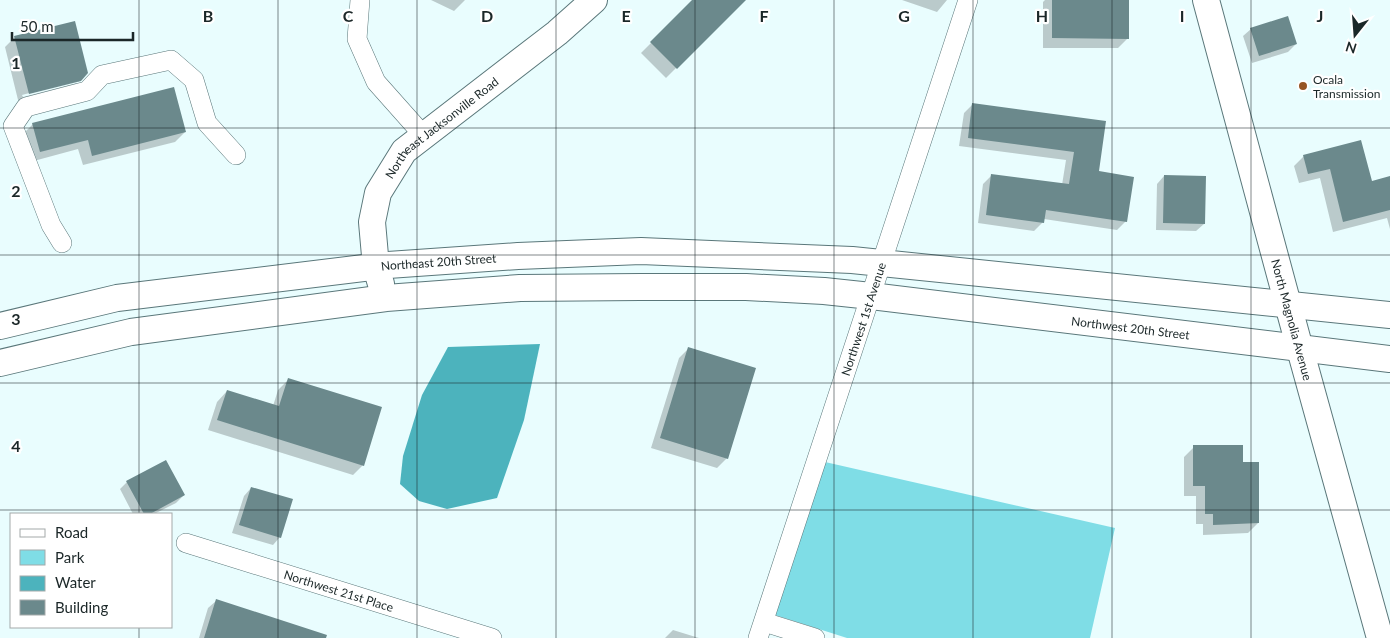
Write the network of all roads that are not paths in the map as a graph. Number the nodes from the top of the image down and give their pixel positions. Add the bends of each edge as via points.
1 (360, 0) edge
2 (594, 0) edge
3 (968, 0) edge
4 (1206, 0) edge
5 (424, 136) junction
6 (236, 156) dead end
7 (62, 243) dead end
8 (883, 263) junction
9 (376, 267) junction
10 (871, 296) junction
11 (386, 298) junction
12 (1289, 303) junction
13 (1390, 315) edge
14 (0, 326) edge
15 (1300, 349) junction
16 (1390, 359) edge
17 (0, 363) edge
18 (186, 543) dead end
19 (761, 630) edge
20 (492, 638) edge
21 (815, 638) edge
22 (1380, 638) edge

1 - 5 street via 357,39 376,82
2 - 5 main road, Northeast Jacksonville Road via 557,33
3 - 8 street, Northwest 1st Avenue
4 - 12 main road, North Magnolia Avenue
5 - 9 main road, Northeast Jacksonville Road via 404,151 378,193 372,222
6 - 7 street via 207,123 194,80 171,60 102,74 87,91 26,107 13,126 50,224
8 - 9 main road, Northeast 20th Street via 641,252 518,256
8 - 10 street, Northwest 1st Avenue
8 - 12 main road
9 - 11 main road, Northeast Jacksonville Road
9 - 14 main road, Northeast 20th Street via 117,298
10 - 11 main road via 746,286 520,288
10 - 15 main road, Northwest 20th Street
10 - 19 street, Northwest 1st Avenue
11 - 17 main road via 131,332
12 - 13 main road
12 - 15 main road, North Magnolia Avenue
15 - 16 main road, Northwest 20th Street
15 - 22 main road, North Magnolia Avenue
18 - 20 street, Northwest 21st Place
19 - 21 street

